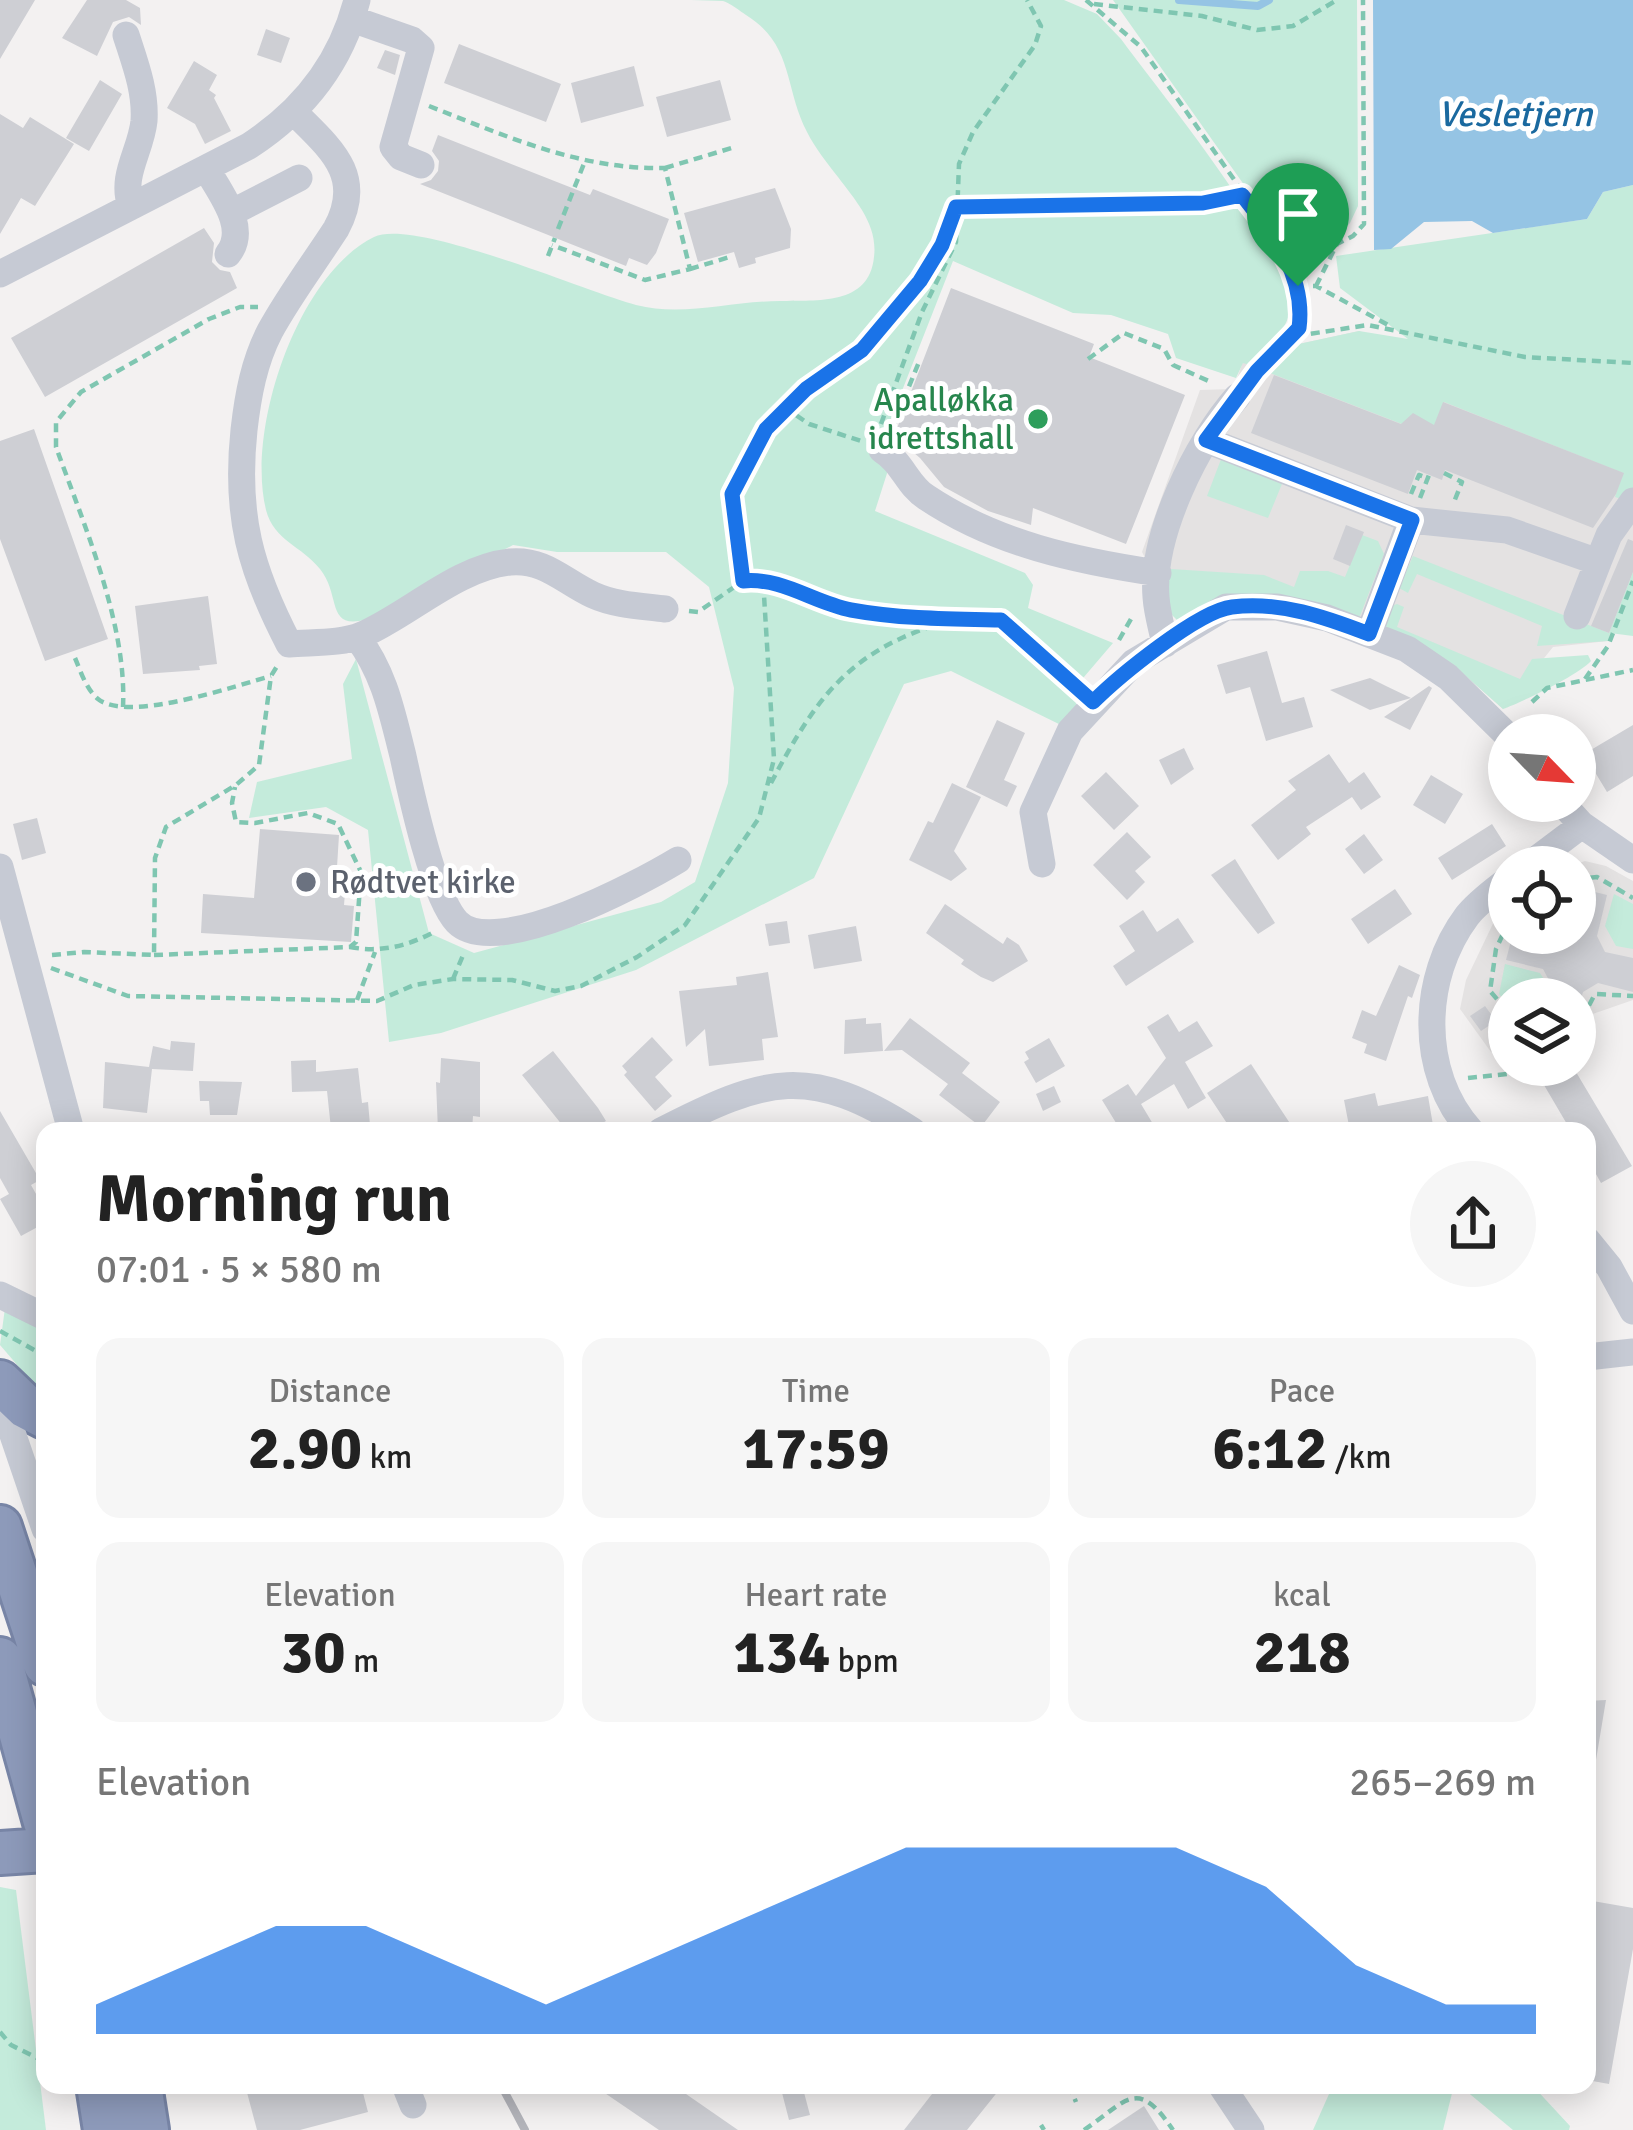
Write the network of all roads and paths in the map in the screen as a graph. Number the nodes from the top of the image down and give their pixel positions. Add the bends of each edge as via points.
1 (1027, 0) edge
2 (1086, 0) edge
3 (1336, 0) edge
4 (1364, 0) edge
5 (1094, 4) junction
6 (355, 10) edge
7 (126, 35) dead end
8 (406, 97) junction
9 (296, 112) junction
10 (735, 147) dead end
11 (584, 161) junction
12 (421, 165) dead end
13 (664, 168) junction
14 (206, 169) junction
15 (298, 178) dead end
16 (1242, 195) junction
17 (131, 206) junction
18 (956, 207) junction
19 (231, 213) junction
20 (558, 229) dead end
21 (228, 254) dead end
22 (548, 256) dead end
23 (733, 256) dead end
24 (690, 269) junction
25 (0, 274) edge
26 (1298, 286) junction
27 (1316, 286) junction
28 (280, 314) junction
29 (1395, 329) junction
30 (1295, 336) junction
31 (1088, 359) dead end
32 (921, 363) dead end
33 (1633, 363) edge
34 (1238, 396) junction
35 (784, 407) junction
36 (1206, 440) junction
37 (878, 448) junction
38 (1444, 472) dead end
39 (1428, 478) dead end
40 (1461, 479) dead end
41 (1633, 501) edge
42 (1411, 508) junction
43 (1598, 562) junction
44 (1158, 573) junction
45 (743, 581) junction
46 (1633, 581) edge
47 (665, 609) joint
48 (1577, 616) dead end
49 (956, 619) junction
50 (1369, 634) junction
51 (344, 639) junction
52 (1165, 644) junction
53 (1113, 651) dead end
54 (75, 658) dead end
55 (1633, 670) edge
56 (1585, 680) junction
57 (1093, 702) junction
58 (1532, 702) dead end
59 (123, 707) junction
60 (1488, 716) edge
61 (236, 785) junction
62 (765, 793) dead end
63 (1579, 822) edge
64 (1582, 825) junction
65 (1554, 846) edge
66 (678, 860) dead end
67 (1633, 860) edge
68 (1042, 864) dead end
69 (1, 876) edge
70 (1596, 877) edge
71 (1488, 897) edge
72 (1633, 898) edge
73 (456, 921) junction
74 (350, 947) junction
75 (376, 952) junction
76 (154, 955) junction
77 (43, 957) dead end
78 (1596, 994) edge
79 (1633, 996) edge
80 (357, 1000) dead end
81 (1439, 1075) junction
82 (1488, 1078) edge
83 (69, 1122) edge
84 (678, 1122) edge
85 (899, 1122) edge
86 (1463, 1122) edge
87 (1596, 1251) edge
88 (0, 1295) edge
89 (1633, 1310) edge
90 (36, 1313) edge
91 (0, 1330) edge
92 (36, 1351) edge
93 (1633, 1352) edge
94 (1596, 1356) edge
95 (0, 1382) edge
96 (0, 1397) edge
97 (36, 1412) edge
98 (36, 1503) edge
99 (0, 1528) edge
100 (36, 1637) edge
101 (0, 1659) edge
102 (36, 1786) edge
103 (36, 1851) edge
104 (0, 1853) edge
105 (0, 2032) edge
106 (36, 2057) edge
107 (99, 2094) edge
108 (141, 2094) edge
109 (1073, 2094) edge
110 (1227, 2094) edge
111 (1076, 2102) dead end
112 (105, 2130) edge
113 (147, 2130) edge
114 (1084, 2130) edge
115 (1173, 2130) edge
116 (1251, 2130) edge

1 - 18 path via 1042,26 973,132 959,164
2 - 5 path
3 - 5 path via 1276,30
4 - 27 path via 1364,224 1337,244
5 - 16 path via 1141,47
6 - 8 street via 418,44
6 - 9 street
7 - 17 street via 144,102 126,184
8 - 11 path
8 - 12 street via 393,147
9 - 14 street
9 - 28 street via 345,172 348,200
10 - 13 path
11 - 13 path
11 - 20 path
13 - 24 path
14 - 17 street
14 - 19 street
15 - 19 street
16 - 18 path via 1203,203
16 - 26 path
17 - 25 street
18 - 35 path via 920,281 862,350
18 - 37 path via 956,242 922,312
19 - 21 street via 237,238
22 - 24 path via 554,241 645,280
23 - 24 path
26 - 27 path
26 - 30 path
27 - 29 path
28 - 51 street via 250,387 243,528 289,644
28 - 59 path via 240,307 208,319 81,392 56,422 56,447 116,622
29 - 30 path
29 - 33 path via 1525,357
30 - 34 path
31 - 34 path via 1124,333
32 - 37 path
34 - 36 street
35 - 37 path
35 - 45 path via 732,494
36 - 42 street
36 - 44 street via 1179,495
37 - 44 street via 912,459 913,486 927,498 1027,545
38 - 40 path
39 - 42 path via 1419,475
41 - 43 street
42 - 43 street
42 - 50 street via 1395,595
43 - 48 street
44 - 52 street
44 - 53 path
45 - 47 path via 698,612
45 - 49 path via 763,579 847,609
46 - 56 path
47 - 51 street via 615,602 554,569 511,562 482,568
49 - 57 path via 1001,620
49 - 62 path via 901,635 833,684
50 - 52 street via 1277,607 1226,607
50 - 60 street via 1448,676
51 - 73 street via 381,672 416,812
52 - 57 street
54 - 59 path via 96,697
55 - 56 path
56 - 58 path via 1547,688
57 - 68 street via 1070,731 1033,812
59 - 61 path via 271,676 260,765
61 - 74 path via 236,822 308,813 338,824 361,872
61 - 76 path via 166,827 154,858
63 - 64 street
64 - 65 street
64 - 67 street
66 - 73 street via 534,924 486,933
69 - 83 street
70 - 72 path
71 - 81 street via 1442,958 1431,1033
73 - 75 path
74 - 75 path
74 - 76 path
75 - 80 path
76 - 77 path
78 - 79 path
81 - 82 path
81 - 86 street
84 - 85 street via 730,1095 799,1084 847,1094
87 - 89 street
88 - 90 street
91 - 92 path
93 - 94 street
95 - 97 highway
96 - 98 street
99 - 100 highway
101 - 102 highway
103 - 104 highway
105 - 106 path
107 - 112 highway
108 - 113 highway
109 - 111 path
110 - 116 street
114 - 115 path via 1144,2097

